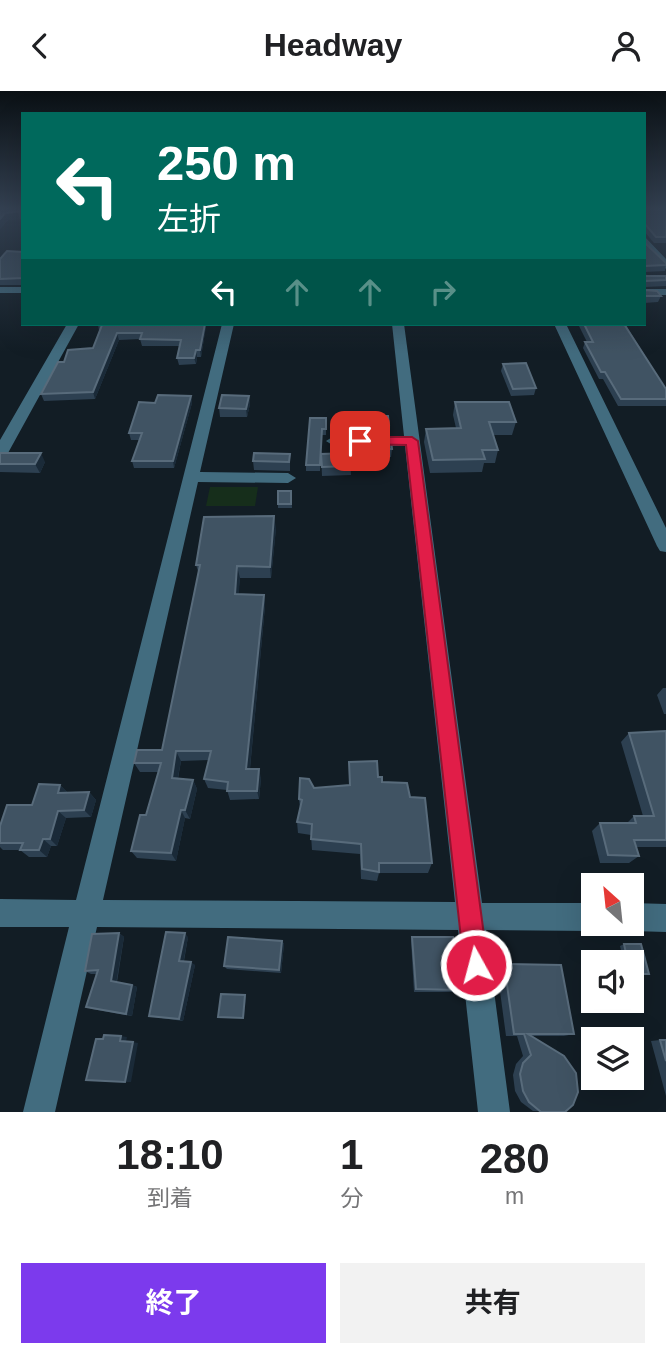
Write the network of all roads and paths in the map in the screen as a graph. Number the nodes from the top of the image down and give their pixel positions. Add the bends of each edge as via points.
1 (0, 290) edge
2 (21, 290) edge
3 (646, 292) edge
4 (666, 292) edge
5 (73, 326) edge
6 (228, 326) edge
7 (398, 326) edge
8 (560, 326) edge
9 (334, 441) dead end
10 (412, 441) junction
11 (0, 453) edge
12 (191, 477) junction
13 (288, 478) dead end
14 (666, 546) edge
15 (0, 913) edge
16 (86, 913) junction
17 (470, 915) junction
18 (581, 917) edge
19 (644, 917) edge
20 (666, 918) edge
21 (39, 1112) edge
22 (494, 1112) edge

1 - 2 street
3 - 4 street
5 - 11 street
6 - 12 street
7 - 10 street
8 - 14 street
9 - 10 street
10 - 17 street
12 - 13 street
12 - 16 street
15 - 16 street
16 - 17 street
16 - 21 street
17 - 18 street
17 - 22 street
19 - 20 street

